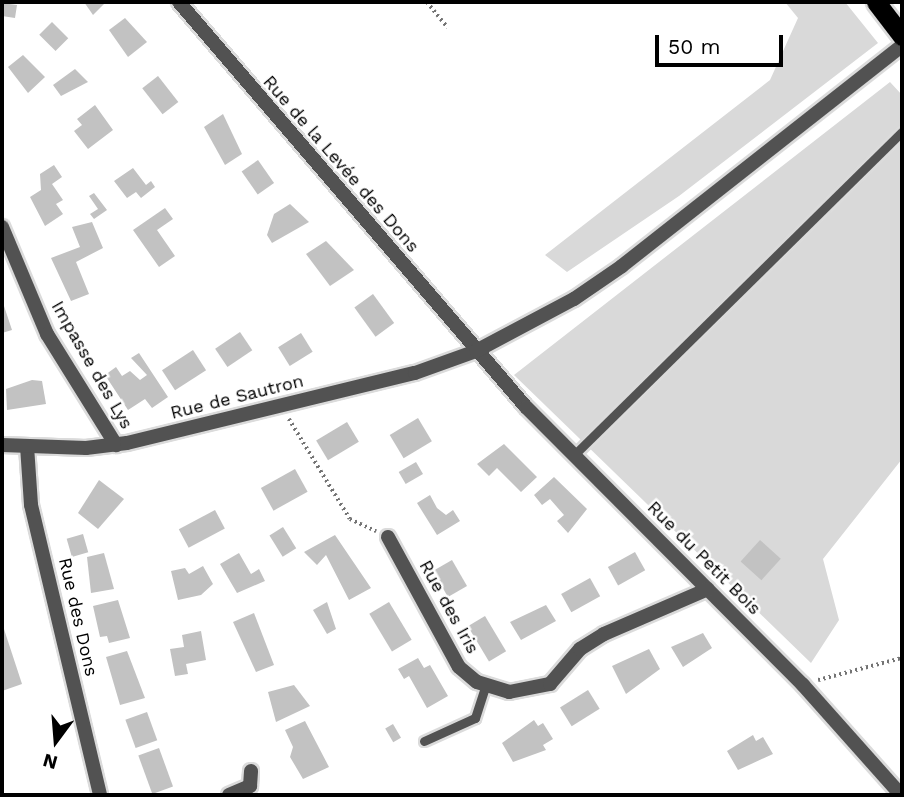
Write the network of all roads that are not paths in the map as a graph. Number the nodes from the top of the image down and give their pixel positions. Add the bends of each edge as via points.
1 (179, 2) edge
2 (876, 2) edge
3 (902, 36) edge
4 (902, 46) edge
5 (902, 132) edge
6 (2, 227) edge
7 (476, 351) junction
8 (2, 445) edge
9 (116, 445) junction
10 (27, 446) junction
11 (574, 455) junction
12 (388, 537) road end
13 (708, 589) junction
14 (486, 685) junction
15 (424, 741) dead end
16 (251, 771) dead end
17 (100, 795) edge
18 (229, 795) edge
19 (901, 795) edge

1 - 7 street, Rue de la Levée des Dons
2 - 3 highway
4 - 7 street, Rue de Sautron via 606,277
5 - 11 lane
6 - 9 street, Impasse des Lys via 47,334
7 - 9 street, Rue de Sautron via 415,373
7 - 11 street, Rue du Petit Bois
8 - 10 street, Rue de Sautron
9 - 10 street, Rue de Sautron
10 - 17 street, Rue des Dons via 31,506
11 - 13 street, Rue du Petit Bois
12 - 14 street, Rue des Iris via 459,667
13 - 14 street, Rue des Iris via 604,634 580,649 550,684 509,692
13 - 19 street, Rue du Petit Bois via 803,685
14 - 15 lane via 475,718
16 - 18 street via 250,786

